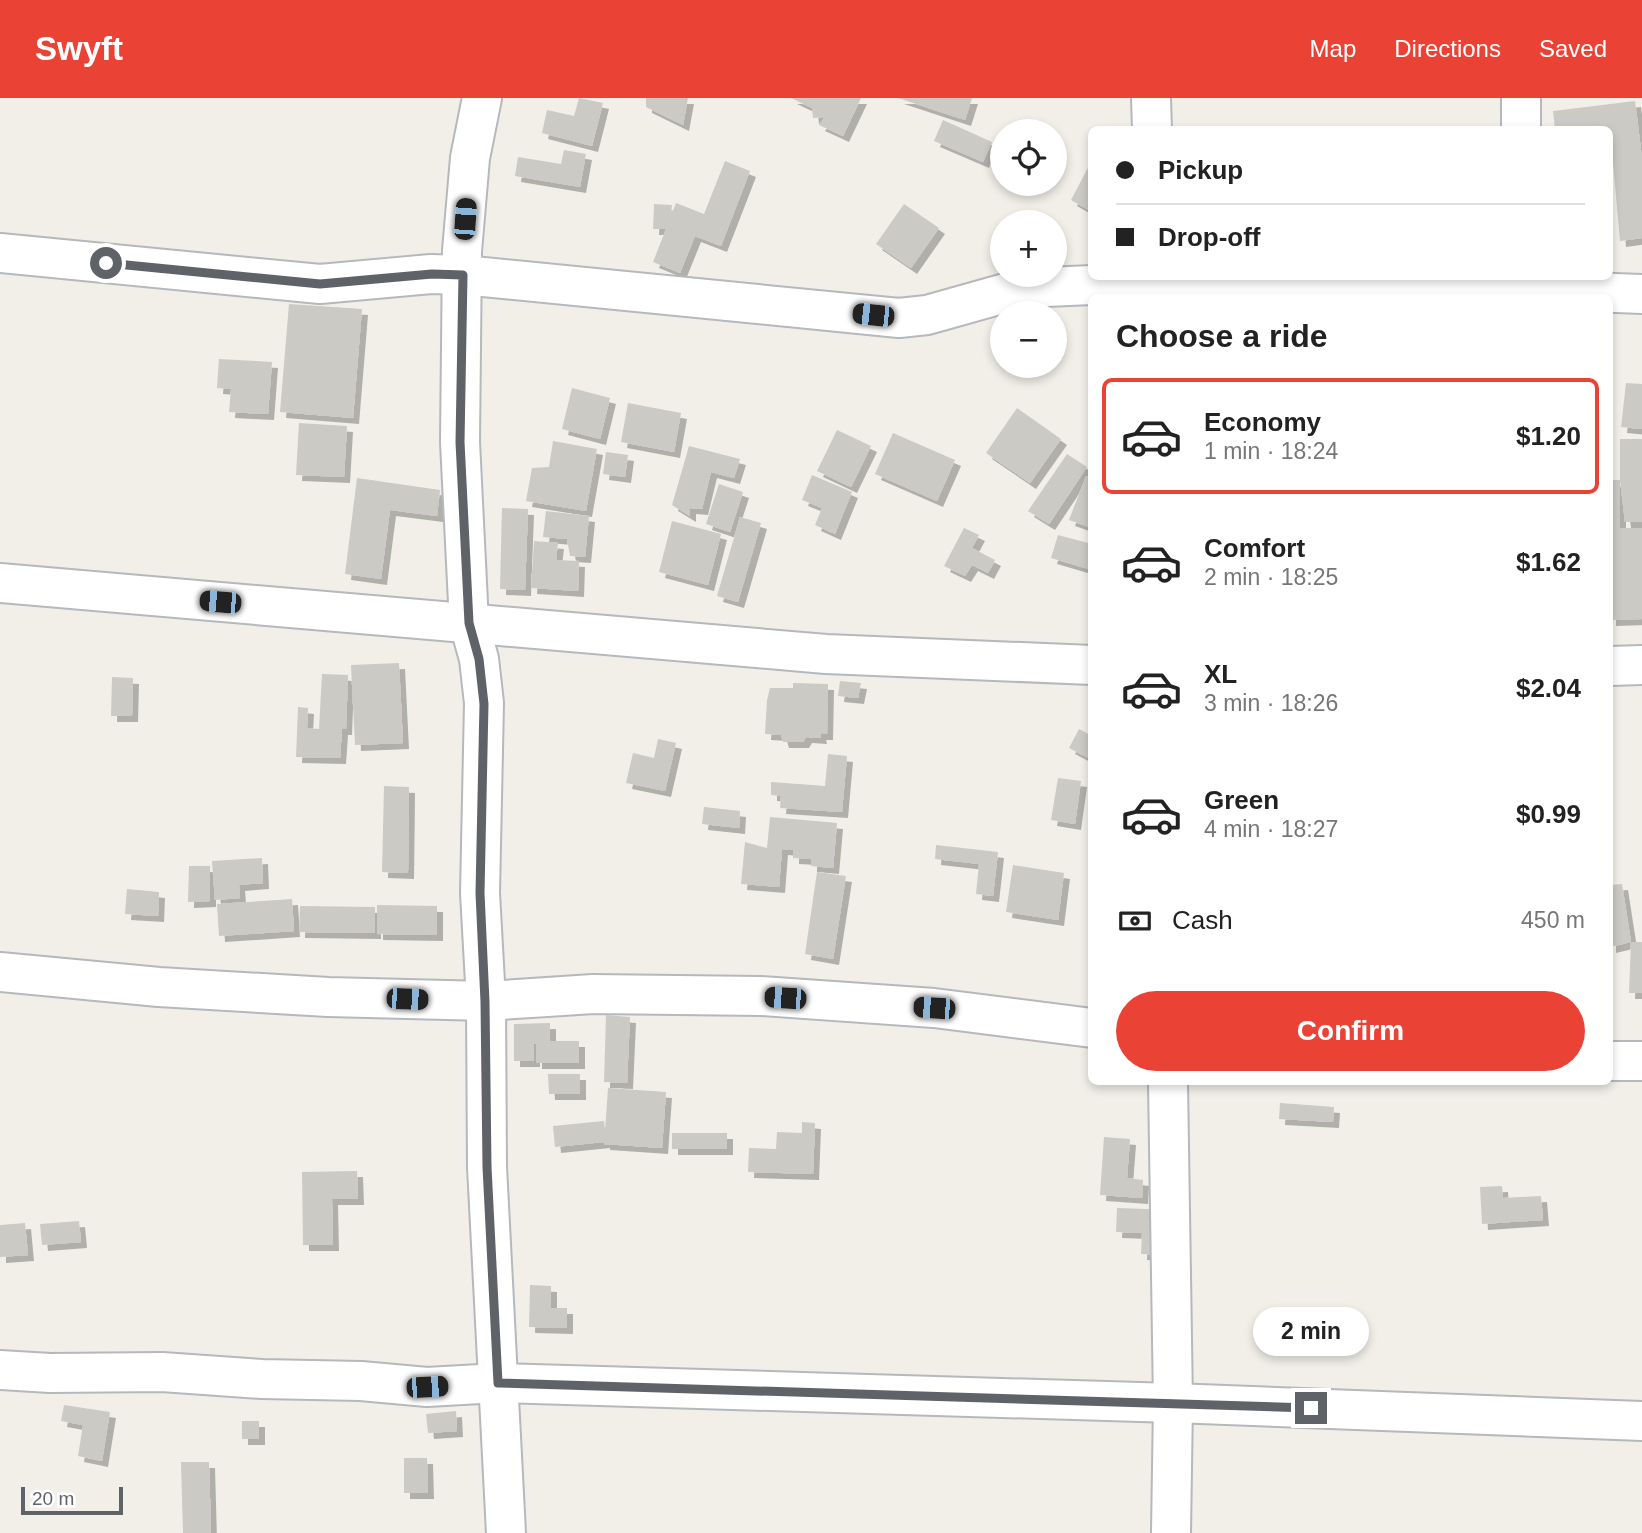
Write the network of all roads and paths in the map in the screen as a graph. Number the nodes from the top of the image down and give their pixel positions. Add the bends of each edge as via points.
1 (482, 98) edge
2 (1151, 98) edge
3 (1521, 98) edge
4 (1152, 126) edge
5 (1521, 126) edge
6 (0, 253) edge
7 (463, 275) junction
8 (1168, 280) edge
9 (1266, 280) edge
10 (1520, 284) edge
11 (1642, 294) edge
12 (0, 583) edge
13 (469, 623) junction
14 (1088, 665) edge
15 (1613, 666) edge
16 (1642, 666) edge
17 (0, 972) edge
18 (485, 1002) junction
19 (1088, 1027) edge
20 (1613, 1061) edge
21 (1642, 1062) edge
22 (1168, 1085) edge
23 (0, 1370) edge
24 (498, 1383) junction
25 (1173, 1403) junction
26 (1642, 1421) edge
27 (506, 1533) edge
28 (1171, 1533) edge

1 - 7 street via 470,158
2 - 4 street
3 - 5 street
6 - 7 street via 320,284
7 - 8 street via 899,318 927,315 1016,290
7 - 13 street via 460,442
9 - 10 street
10 - 11 street
12 - 13 street
13 - 14 street via 826,654
13 - 18 street via 484,704 480,893
15 - 16 street
17 - 18 street via 159,988
18 - 19 street via 593,994 761,996 934,1008
18 - 24 street via 487,1167
20 - 21 street
22 - 25 street
23 - 24 street via 162,1372 427,1387
24 - 25 street
24 - 27 street
25 - 26 street
25 - 28 street

